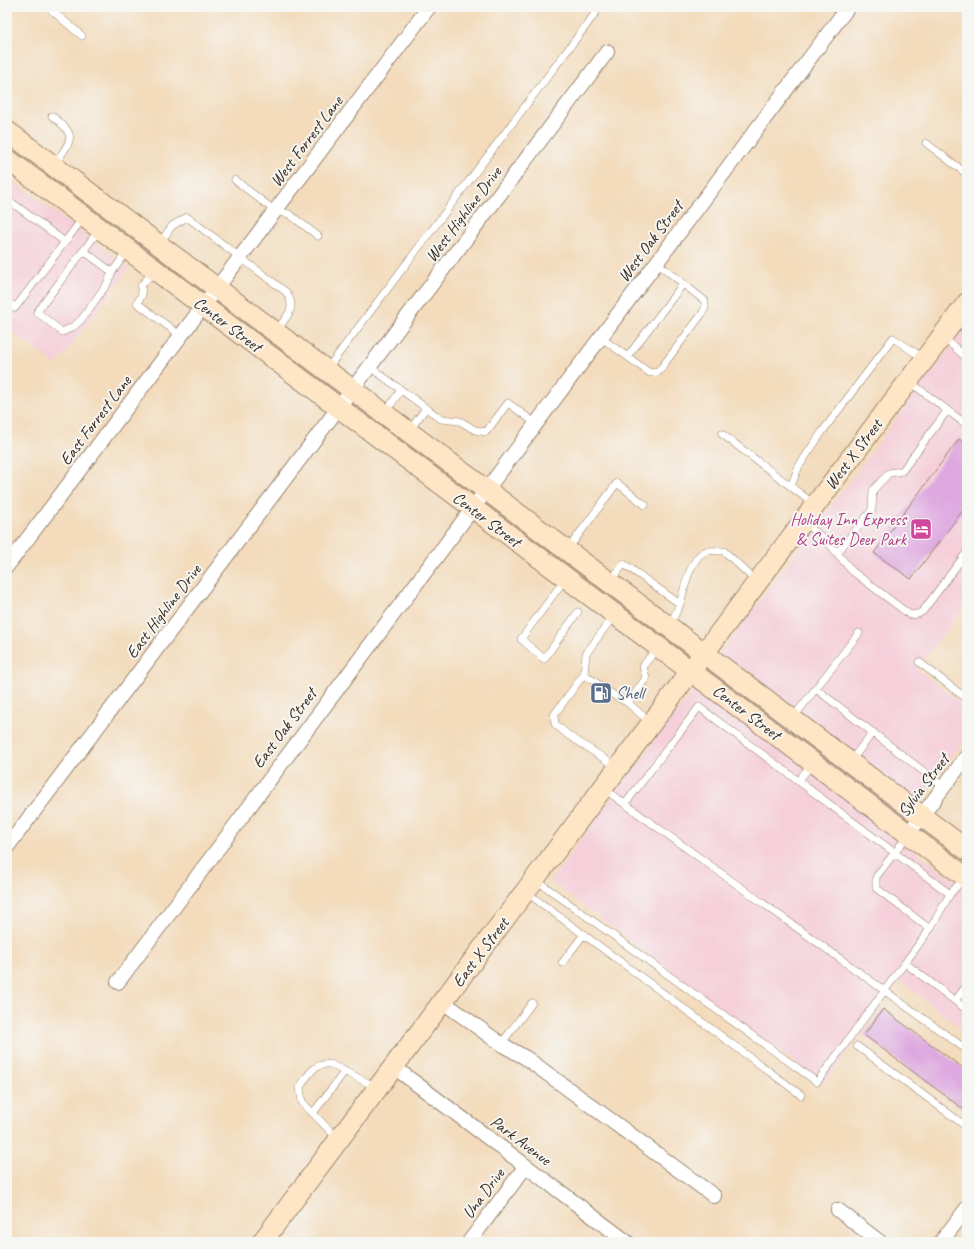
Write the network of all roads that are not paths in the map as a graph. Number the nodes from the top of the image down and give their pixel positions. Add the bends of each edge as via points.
1 (48, 7) edge
2 (429, 7) edge
3 (600, 7) edge
4 (848, 7) edge
5 (82, 36) dead end
6 (607, 52) dead end
7 (52, 116) dead end
8 (7, 131) edge
9 (926, 143) dead end
10 (8, 162) edge
11 (54, 166) junction
12 (967, 174) edge
13 (236, 180) dead end
14 (40, 183) junction
15 (7, 199) edge
16 (275, 211) junction
17 (84, 216) junction
18 (101, 228) junction
19 (318, 236) dead end
20 (65, 242) junction
21 (159, 244) junction
22 (129, 250) junction
23 (84, 251) junction
24 (240, 258) junction
25 (656, 262) junction
26 (155, 269) junction
27 (112, 272) junction
28 (683, 284) junction
29 (211, 296) junction
30 (7, 301) edge
31 (967, 303) edge
32 (276, 331) junction
33 (182, 336) junction
34 (600, 336) junction
35 (942, 336) junction
36 (628, 356) junction
37 (967, 358) edge
38 (925, 359) junction
39 (370, 367) junction
40 (326, 369) junction
41 (908, 381) junction
42 (401, 390) junction
43 (347, 398) junction
44 (426, 408) junction
45 (947, 411) junction
46 (385, 413) junction
47 (535, 423) junction
48 (967, 425) edge
49 (409, 431) junction
50 (722, 434) dead end
51 (791, 486) junction
52 (479, 497) junction
53 (645, 505) dead end
54 (815, 505) junction
55 (802, 522) junction
56 (567, 549) junction
57 (967, 552) edge
58 (837, 553) junction
59 (7, 566) edge
60 (565, 579) junction
61 (610, 581) junction
62 (758, 582) junction
63 (680, 604) junction
64 (578, 612) dead end
65 (615, 615) junction
66 (669, 626) junction
67 (859, 633) dead end
68 (658, 646) junction
69 (699, 662) junction
70 (919, 662) dead end
71 (584, 674) junction
72 (816, 689) junction
73 (967, 699) edge
74 (628, 703) junction
75 (792, 719) junction
76 (652, 724) junction
77 (873, 732) junction
78 (967, 756) edge
79 (813, 762) junction
80 (850, 762) junction
81 (619, 769) junction
82 (798, 781) junction
83 (944, 787) junction
84 (603, 789) junction
85 (625, 804) junction
86 (922, 816) junction
87 (908, 834) junction
88 (7, 847) edge
89 (967, 850) edge
90 (894, 852) junction
91 (966, 877) edge
92 (530, 886) junction
93 (950, 894) junction
94 (930, 930) junction
95 (584, 934) junction
96 (562, 963) dead end
97 (905, 963) junction
98 (118, 982) dead end
99 (967, 985) edge
100 (885, 992) junction
101 (955, 1001) junction
102 (443, 1002) junction
103 (532, 1003) dead end
104 (967, 1010) edge
105 (501, 1044) junction
106 (857, 1046) dead end
107 (967, 1050) edge
108 (394, 1067) junction
109 (345, 1071) junction
110 (378, 1088) junction
111 (801, 1095) dead end
112 (313, 1113) junction
113 (967, 1127) edge
114 (339, 1140) junction
115 (526, 1166) junction
116 (714, 1196) dead end
117 (967, 1208) edge
118 (838, 1210) dead end
119 (262, 1242) edge
120 (468, 1242) edge
121 (627, 1242) edge
122 (880, 1242) edge
123 (941, 1242) edge

1 - 5 lane
2 - 16 street, West Forrest Lane
3 - 40 lane
4 - 25 street, West Oak Street
6 - 39 street, West Highline Drive
7 - 11 lane via 67,128 70,134 68,144
8 - 11 main road, Center Street
9 - 12 lane
10 - 14 main road, Center Street
11 - 14 main road
11 - 21 main road, Center Street
13 - 16 lane
14 - 17 main road, Center Street
15 - 20 lane
16 - 19 lane via 289,214
16 - 24 street, West Forrest Lane
17 - 18 main road, Center Street
17 - 20 lane
18 - 22 main road, Center Street
18 - 23 lane
20 - 30 lane via 15,308
21 - 24 lane via 172,226 187,218
21 - 29 main road, Center Street
22 - 26 main road, Center Street
22 - 27 lane
23 - 27 lane
23 - 27 lane via 37,312 62,332 81,320
24 - 29 street, West Forrest Lane
24 - 32 lane via 286,292 292,303 292,308
25 - 28 lane
25 - 34 street, West Oak Street
26 - 29 main road, Center Street
26 - 33 lane via 141,286 142,295 137,303
28 - 36 lane
28 - 36 lane via 704,301 705,308 658,372 650,373
29 - 32 main road, Center Street
29 - 33 street, East Forrest Lane
29 - 43 main road, Center Street
31 - 35 main road, West X Street
32 - 40 main road, Center Street
33 - 59 street, East Forrest Lane
34 - 36 lane
34 - 47 street, West Oak Street
35 - 37 lane
35 - 38 main road, West X Street
38 - 41 main road, West X Street
38 - 51 lane via 893,338 799,466
39 - 42 lane
39 - 43 street, West Highline Drive
40 - 43 main road, Center Street
41 - 45 lane
41 - 54 main road, West X Street
42 - 44 lane
42 - 46 lane
43 - 46 main road, Center Street
43 - 52 main road, Center Street
43 - 88 street, East Highline Drive
44 - 47 lane via 441,419 460,421 475,430 486,432 508,403
44 - 49 lane
45 - 48 lane
45 - 58 lane via 902,471 889,473 873,490 872,510
46 - 49 main road, Center Street
47 - 52 street, West Oak Street
49 - 52 main road, Center Street
50 - 51 lane
51 - 54 lane
52 - 56 main road, Center Street
52 - 60 main road, Center Street
52 - 98 street, East Oak Street
53 - 56 lane via 617,483
54 - 55 main road, West X Street
55 - 58 lane via 827,541
55 - 62 main road, West X Street
56 - 61 main road, Center Street
57 - 58 lane via 923,610 910,615 852,571
60 - 64 lane via 521,639 544,659
60 - 65 main road, Center Street
61 - 63 lane via 624,564
61 - 66 main road, Center Street
62 - 63 lane via 724,551 705,552 697,558 686,580
62 - 69 main road, West X Street
63 - 66 lane
65 - 68 main road, Center Street
65 - 71 lane via 586,654
66 - 69 main road, Center Street
67 - 72 lane
68 - 69 main road, Center Street
68 - 74 lane via 643,666 646,678
69 - 75 main road, Center Street
69 - 76 main road, East X Street
69 - 79 main road, Center Street
70 - 73 lane
71 - 74 lane
71 - 81 lane via 554,715 555,724
72 - 75 lane
72 - 77 lane
74 - 76 lane
75 - 80 main road, Center Street
76 - 81 main road, East X Street
77 - 80 lane
77 - 83 lane
78 - 83 street, Sylvia Street
79 - 82 lane
79 - 87 main road, Center Street
80 - 86 main road, Center Street
81 - 84 main road, East X Street
82 - 85 lane via 699,707
82 - 90 lane
83 - 86 street, Sylvia Street
84 - 85 lane
84 - 92 main road, East X Street
85 - 100 lane
86 - 87 street, Sylvia Street
86 - 89 main road, Center Street
87 - 90 lane
87 - 91 main road, Center Street
90 - 93 lane
90 - 94 lane via 876,877 876,888
91 - 93 lane
92 - 95 lane
92 - 100 lane via 817,1082
92 - 102 main road, East X Street
93 - 94 lane
94 - 97 lane
95 - 96 lane
95 - 111 lane
97 - 100 lane
97 - 101 lane
99 - 101 lane
100 - 107 lane
101 - 104 lane
102 - 105 street
102 - 108 main road, East X Street
103 - 105 lane
105 - 116 street via 526,1058
106 - 113 lane
108 - 110 main road, East X Street
108 - 115 street, Park Avenue
109 - 110 lane
109 - 112 lane
109 - 112 lane via 322,1063 310,1071 300,1087 302,1102
110 - 114 main road, East X Street
112 - 114 lane
114 - 119 main road, East X Street
115 - 120 street, Una Drive
115 - 121 street, Park Avenue
117 - 123 street
118 - 122 street

